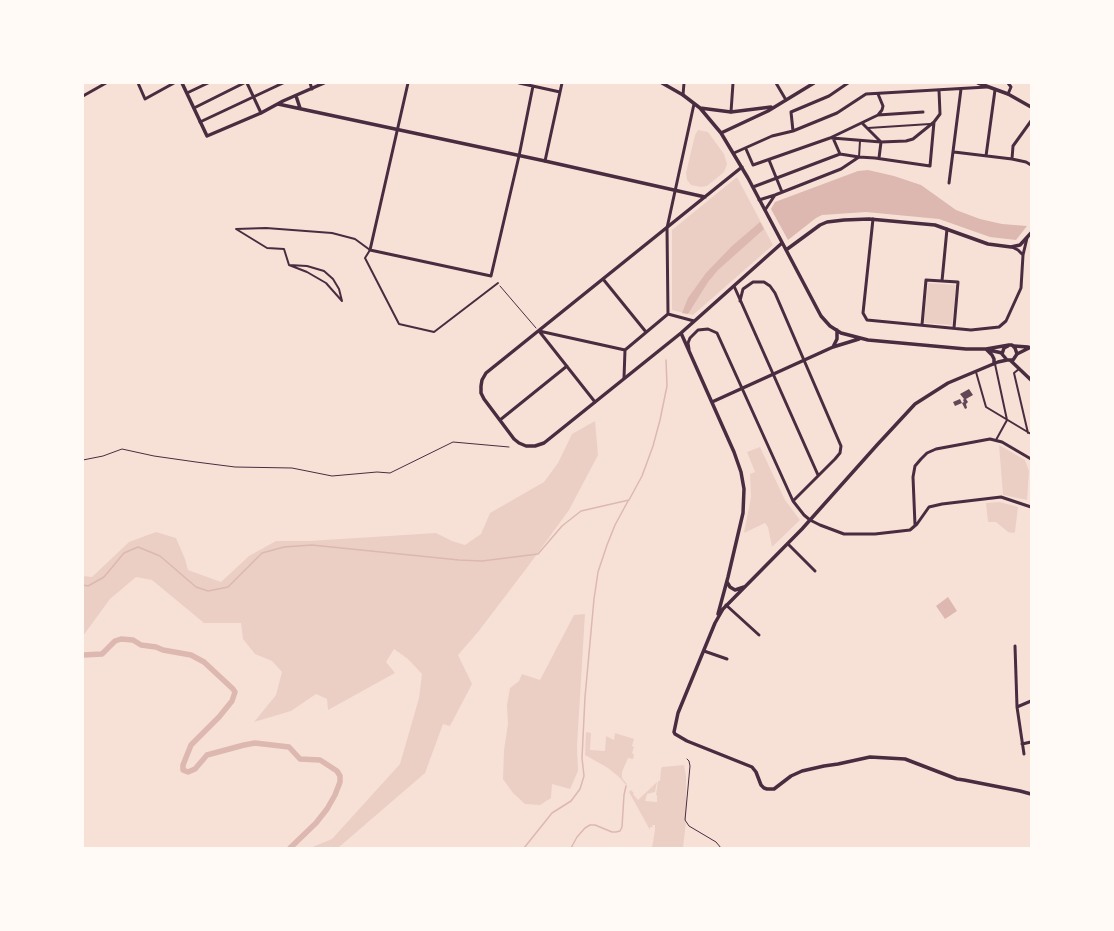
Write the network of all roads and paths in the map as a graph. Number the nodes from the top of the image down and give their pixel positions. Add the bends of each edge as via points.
1 (106, 83) edge
2 (138, 83) edge
3 (174, 83) edge
4 (182, 83) edge
5 (208, 83) edge
6 (244, 83) edge
7 (247, 83) edge
8 (283, 83) edge
9 (310, 83) edge
10 (324, 83) edge
11 (408, 83) edge
12 (519, 83) edge
13 (562, 83) edge
14 (662, 83) edge
15 (684, 83) edge
16 (733, 83) edge
17 (776, 83) edge
18 (814, 83) edge
19 (848, 83) edge
20 (978, 83) edge
21 (1008, 83) edge
22 (533, 86) junction
23 (988, 87) junction
24 (312, 88) junction
25 (962, 89) junction
26 (939, 90) junction
27 (995, 90) junction
28 (560, 92) junction
29 (187, 93) junction
30 (878, 94) junction
31 (1008, 94) junction
32 (683, 95) junction
33 (83, 96) edge
34 (253, 96) junction
35 (296, 96) junction
36 (786, 100) junction
37 (278, 104) junction
38 (694, 104) junction
39 (774, 107) junction
40 (1031, 107) edge
41 (194, 108) junction
42 (300, 108) junction
43 (700, 108) junction
44 (731, 112) junction
45 (923, 112) dead end
46 (261, 113) junction
47 (878, 115) junction
48 (1031, 121) edge
49 (200, 122) junction
50 (862, 123) junction
51 (933, 123) junction
52 (868, 128) junction
53 (398, 130) junction
54 (793, 131) junction
55 (721, 133) junction
56 (832, 138) junction
57 (860, 140) junction
58 (881, 142) junction
59 (746, 149) junction
60 (954, 152) junction
61 (734, 153) junction
62 (840, 154) junction
63 (519, 156) junction
64 (986, 156) junction
65 (859, 157) junction
66 (879, 158) junction
67 (1012, 159) junction
68 (769, 160) junction
69 (545, 161) junction
70 (1031, 165) edge
71 (742, 167) junction
72 (777, 178) junction
73 (949, 183) dead end
74 (753, 187) junction
75 (675, 190) junction
76 (782, 192) junction
77 (775, 195) junction
78 (705, 197) junction
79 (759, 200) junction
80 (765, 210) junction
81 (873, 220) junction
82 (667, 228) junction
83 (946, 229) junction
84 (1031, 233) edge
85 (1027, 238) junction
86 (782, 243) junction
87 (1012, 248) junction
88 (370, 250) junction
89 (786, 250) junction
90 (1023, 255) junction
91 (289, 265) junction
92 (603, 279) junction
93 (942, 281) junction
94 (498, 283) joint
95 (734, 286) junction
96 (740, 301) junction
97 (668, 314) junction
98 (694, 321) junction
99 (922, 325) junction
100 (954, 328) junction
101 (837, 330) junction
102 (539, 331) junction
103 (646, 332) junction
104 (681, 333) junction
105 (847, 335) junction
106 (861, 338) junction
107 (837, 339) junction
108 (1008, 346) junction
109 (1014, 346) junction
110 (833, 347) junction
111 (1030, 347) edge
112 (986, 349) junction
113 (625, 350) junction
114 (689, 351) junction
115 (1002, 354) junction
116 (1017, 355) junction
117 (1008, 360) junction
118 (803, 361) junction
119 (995, 364) junction
120 (567, 366) junction
121 (1018, 368) junction
122 (976, 372) junction
123 (774, 374) junction
124 (624, 378) junction
125 (1031, 380) edge
126 (742, 388) junction
127 (595, 402) junction
128 (712, 402) junction
129 (500, 420) junction
130 (1008, 420) junction
131 (1028, 433) junction
132 (1031, 434) edge
133 (996, 440) junction
134 (509, 447) dead end
135 (1031, 459) edge
136 (83, 460) edge
137 (818, 475) junction
138 (793, 501) junction
139 (1031, 507) edge
140 (810, 520) junction
141 (916, 525) junction
142 (788, 544) junction
143 (815, 571) dead end
144 (727, 582) junction
145 (749, 583) junction
146 (726, 606) junction
147 (715, 623) junction
148 (759, 635) dead end
149 (1015, 646) dead end
150 (704, 651) junction
151 (727, 659) dead end
152 (1031, 701) edge
153 (1018, 707) junction
154 (1031, 742) edge
155 (1022, 744) junction
156 (1024, 754) dead end
157 (687, 759) dead end
158 (1031, 794) edge
159 (721, 848) edge

1 - 33 street
2 - 3 street via 145,98
4 - 29 street
5 - 29 street
6 - 41 street
7 - 34 street
8 - 34 street
9 - 24 street
10 - 24 street
11 - 53 street
12 - 22 street
13 - 28 street
14 - 32 street
15 - 32 street
16 - 44 street
17 - 36 street
18 - 36 street
19 - 54 street via 829,96 791,112
20 - 23 street
21 - 31 street via 1011,87
22 - 28 street
22 - 63 street
23 - 25 street
23 - 27 street
24 - 35 street
25 - 26 street
25 - 60 street
26 - 30 street
26 - 51 street via 940,114
27 - 31 street
27 - 64 street
28 - 69 street
29 - 41 street
30 - 47 street via 884,106
30 - 54 street via 866,94 837,113
31 - 40 street
32 - 38 street
34 - 46 street
34 - 49 street
35 - 37 street
35 - 42 street
36 - 39 street
37 - 42 street
37 - 46 street
38 - 43 street
38 - 75 street
39 - 44 street
39 - 55 street
41 - 49 street
42 - 53 street
43 - 44 street
43 - 55 street
45 - 47 street
46 - 49 street via 207,136
47 - 50 street
48 - 67 street via 1013,146
50 - 52 street
50 - 56 street
51 - 52 street
51 - 58 street via 912,139
51 - 66 street via 930,166
52 - 58 street
53 - 63 street
53 - 88 street
54 - 59 street via 772,136
55 - 61 street
56 - 57 street
56 - 62 street
56 - 68 street
57 - 58 street
57 - 65 street
58 - 66 street
59 - 61 street
59 - 68 street via 753,165
60 - 64 street
60 - 73 street
61 - 71 street
62 - 65 street
62 - 72 street
63 - 69 street
63 - 88 street via 491,276
64 - 67 street
65 - 66 street
65 - 76 street via 841,169
67 - 70 street
68 - 72 street
69 - 75 street
71 - 74 street
71 - 78 street
72 - 74 street
72 - 76 street
74 - 79 street
75 - 78 street
75 - 82 street
76 - 77 street
77 - 79 street
77 - 80 street
78 - 82 street
79 - 80 street
80 - 86 street
81 - 83 street via 935,225
81 - 89 street via 824,223
81 - 99 street via 863,313 867,320
82 - 92 street
82 - 97 street
83 - 87 street via 988,244
83 - 93 street
84 - 85 street
85 - 87 street
85 - 90 street
86 - 89 street
86 - 95 street
87 - 90 street
88 - 91 street via 355,239 332,233 266,228 236,229 267,248 284,249
88 - 94 street via 365,258 399,324 434,332
89 - 101 street via 821,316
90 - 100 street via 1020,288 1006,321 999,327 971,330
91 - 91 street via 307,266 324,271 333,279 342,301 326,283
92 - 102 street
92 - 103 street
93 - 99 street via 926,280
93 - 100 street via 958,282
94 - 102 path
95 - 96 street
95 - 98 street
96 - 118 street via 744,289 753,282 764,282 770,286
96 - 123 street
97 - 98 street
97 - 103 street
98 - 104 street
99 - 100 street
101 - 105 street
101 - 107 street
102 - 113 street
102 - 120 street
102 - 129 street via 486,373 482,380 481,393
103 - 113 street
104 - 114 street
104 - 124 street
105 - 106 street
105 - 107 street
106 - 110 street
106 - 112 street
107 - 110 street
108 - 109 street
108 - 112 street
108 - 115 street
109 - 111 street
109 - 116 street
110 - 118 street
111 - 116 street
112 - 115 street
112 - 119 street via 992,355
113 - 124 street
114 - 126 street via 688,344 695,332 708,329 717,333
114 - 128 street
115 - 117 street
115 - 119 street
116 - 117 street via 1013,360
116 - 121 street
117 - 119 street
117 - 121 street
118 - 123 street
118 - 137 street via 841,446 836,459
119 - 122 street
119 - 130 street
120 - 127 street
120 - 129 street
121 - 125 street
121 - 131 street via 1014,373
122 - 130 street via 986,407
122 - 140 street via 948,383 915,404
123 - 126 street
123 - 137 street
124 - 127 street
126 - 128 street
126 - 138 street
127 - 129 street via 544,443 535,446 526,446 514,439
128 - 144 street via 739,466 744,489 743,513
130 - 131 street
130 - 133 street
131 - 132 street
133 - 135 street
133 - 141 street via 936,449 921,458 915,466 913,477
134 - 136 path via 453,442 390,473 332,476 292,468 235,467 196,462 122,449
137 - 138 street
138 - 140 street
139 - 141 street via 1001,497 942,504 929,507
140 - 141 street via 834,531 855,535 910,530
140 - 142 street
142 - 143 street
142 - 145 street
144 - 145 street via 735,590
144 - 147 street
145 - 146 street
146 - 147 street
146 - 148 street
147 - 150 street
149 - 153 street
150 - 151 street
150 - 158 street via 676,719 674,732 706,749 752,767 761,785 767,790 774,789 802,771 865,757 905,759 957,779
152 - 153 street
153 - 155 street
154 - 155 street
155 - 156 street
157 - 159 path via 690,766 685,820 689,826 716,842

